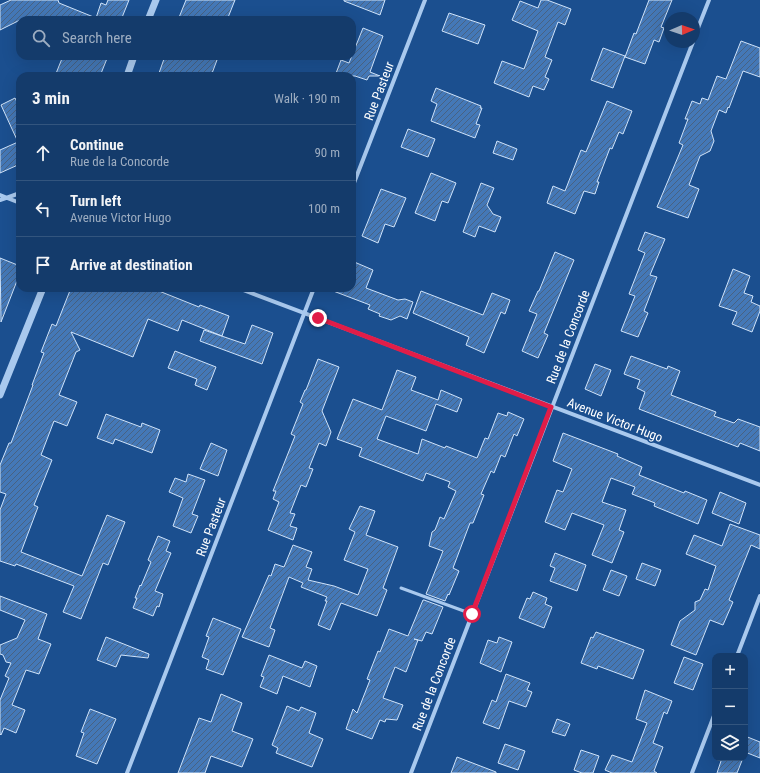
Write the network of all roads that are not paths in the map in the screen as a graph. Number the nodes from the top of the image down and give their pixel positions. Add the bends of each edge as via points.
1 (156, 0) edge
2 (425, 0) edge
3 (709, 0) edge
4 (150, 16) edge
5 (700, 23) edge
6 (691, 48) edge
7 (132, 60) edge
8 (128, 72) edge
9 (356, 178) edge
10 (0, 195) edge
11 (16, 195) edge
12 (8, 198) junction
13 (0, 200) edge
14 (16, 201) edge
15 (41, 292) edge
16 (249, 292) edge
17 (312, 292) edge
18 (304, 313) junction
19 (0, 395) edge
20 (551, 407) junction
21 (760, 485) edge
22 (401, 588) dead end
23 (760, 596) edge
24 (472, 614) junction
25 (738, 653) edge
26 (712, 721) edge
27 (127, 773) edge
28 (411, 773) edge
29 (692, 773) edge

1 - 4 street
2 - 9 street, Rue Pasteur
3 - 5 street
6 - 20 street, Rue de la Concorde
7 - 8 street
10 - 12 street
11 - 12 street
12 - 13 street
12 - 14 street
15 - 19 street
16 - 18 street, Avenue Victor Hugo
17 - 18 street, Rue Pasteur
18 - 20 street, Avenue Victor Hugo
18 - 27 street, Rue Pasteur
20 - 21 street, Avenue Victor Hugo
20 - 24 street, Rue de la Concorde
22 - 24 lane
23 - 25 street
24 - 28 street, Rue de la Concorde
26 - 29 street

